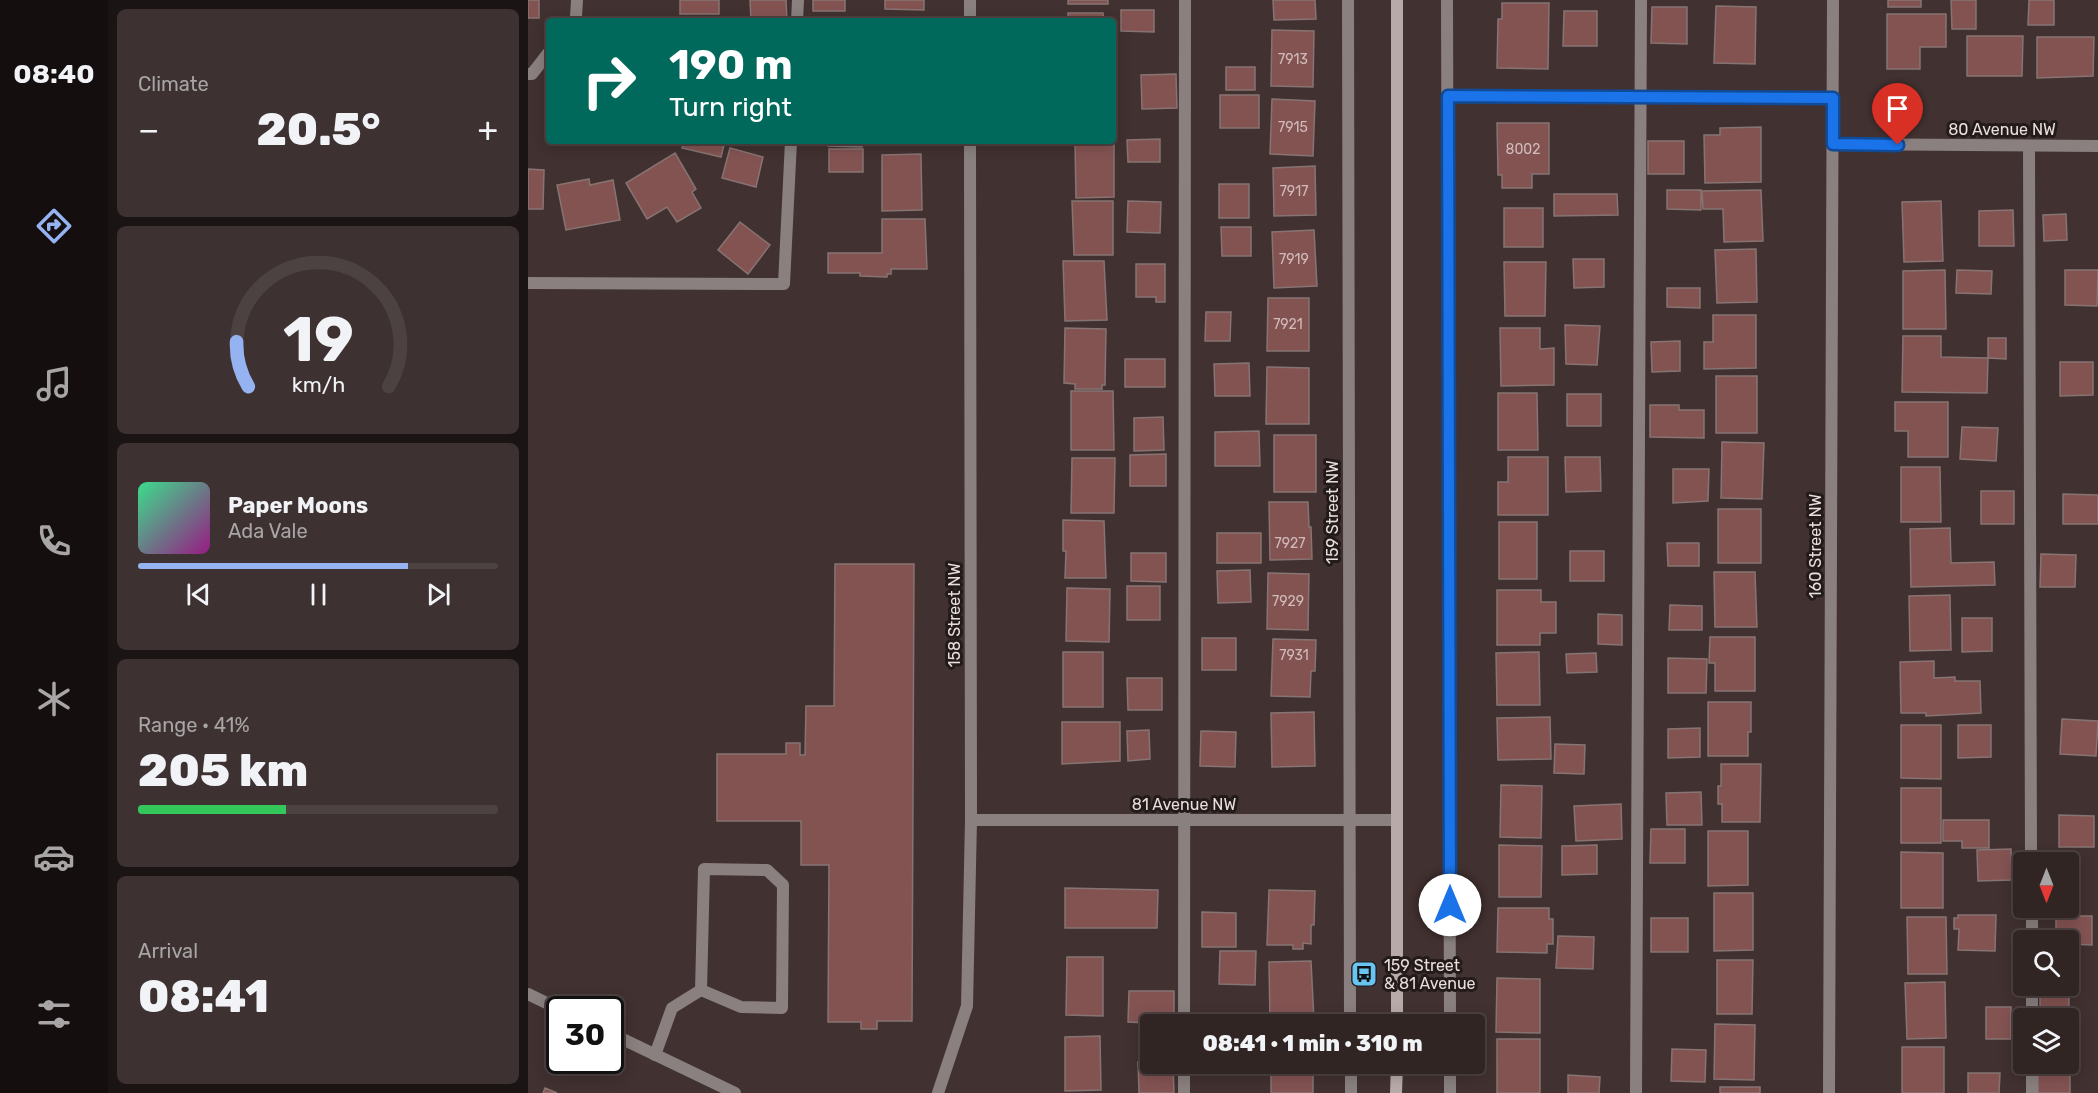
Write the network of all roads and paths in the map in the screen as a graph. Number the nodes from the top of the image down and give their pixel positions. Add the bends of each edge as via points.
1 (577, 0) edge
2 (798, 0) edge
3 (970, 0) edge
4 (1185, 0) edge
5 (1348, 0) edge
6 (1397, 0) edge
7 (1448, 0) edge
8 (1641, 0) edge
9 (1833, 0) edge
10 (576, 18) edge
11 (797, 18) edge
12 (970, 18) edge
13 (546, 55) edge
14 (530, 74) edge
15 (1448, 96) junction
16 (1641, 96) junction
17 (1833, 98) junction
18 (791, 144) edge
19 (970, 144) edge
20 (1833, 144) junction
21 (2029, 146) junction
22 (2098, 146) edge
23 (528, 283) edge
24 (971, 820) junction
25 (1349, 820) junction
26 (1397, 820) junction
27 (1185, 821) junction
28 (2031, 852) edge
29 (701, 990) junction
30 (528, 994) edge
31 (546, 1003) edge
32 (1185, 1014) edge
33 (1350, 1014) edge
34 (1396, 1014) edge
35 (1450, 1014) edge
36 (624, 1040) edge
37 (655, 1055) junction
38 (1184, 1074) edge
39 (1351, 1074) edge
40 (1396, 1074) edge
41 (1450, 1074) edge
42 (2032, 1074) edge
43 (940, 1090) edge
44 (735, 1093) edge
45 (1184, 1093) edge
46 (1351, 1093) edge
47 (1396, 1093) edge
48 (1450, 1093) edge
49 (1636, 1093) edge
50 (1829, 1093) edge
51 (2032, 1093) edge

1 - 10 street
2 - 11 street
3 - 12 street
4 - 27 street
5 - 25 street, 159 Street NW
6 - 26 main road
7 - 15 street
8 - 16 street
9 - 17 street, 160 Street NW
13 - 14 street
15 - 16 street
15 - 35 street
16 - 17 street
16 - 49 street
17 - 20 street, 160 Street NW
18 - 23 street via 784,284
19 - 24 street, 158 Street NW
20 - 21 street, 80 Avenue NW
20 - 50 street, 160 Street NW
21 - 22 street, 80 Avenue NW
21 - 28 street
24 - 27 street, 81 Avenue NW
24 - 43 street, 158 Street NW via 967,1006
25 - 26 street, 81 Avenue NW
25 - 27 street, 81 Avenue NW
25 - 33 street, 159 Street NW
26 - 34 main road
27 - 32 street
29 - 29 street via 704,869 767,870 783,885 782,1008 741,1007
29 - 37 street via 672,1008
30 - 31 street
36 - 37 street
37 - 44 street
38 - 45 street
39 - 46 street
40 - 47 main road
41 - 48 street
42 - 51 street

